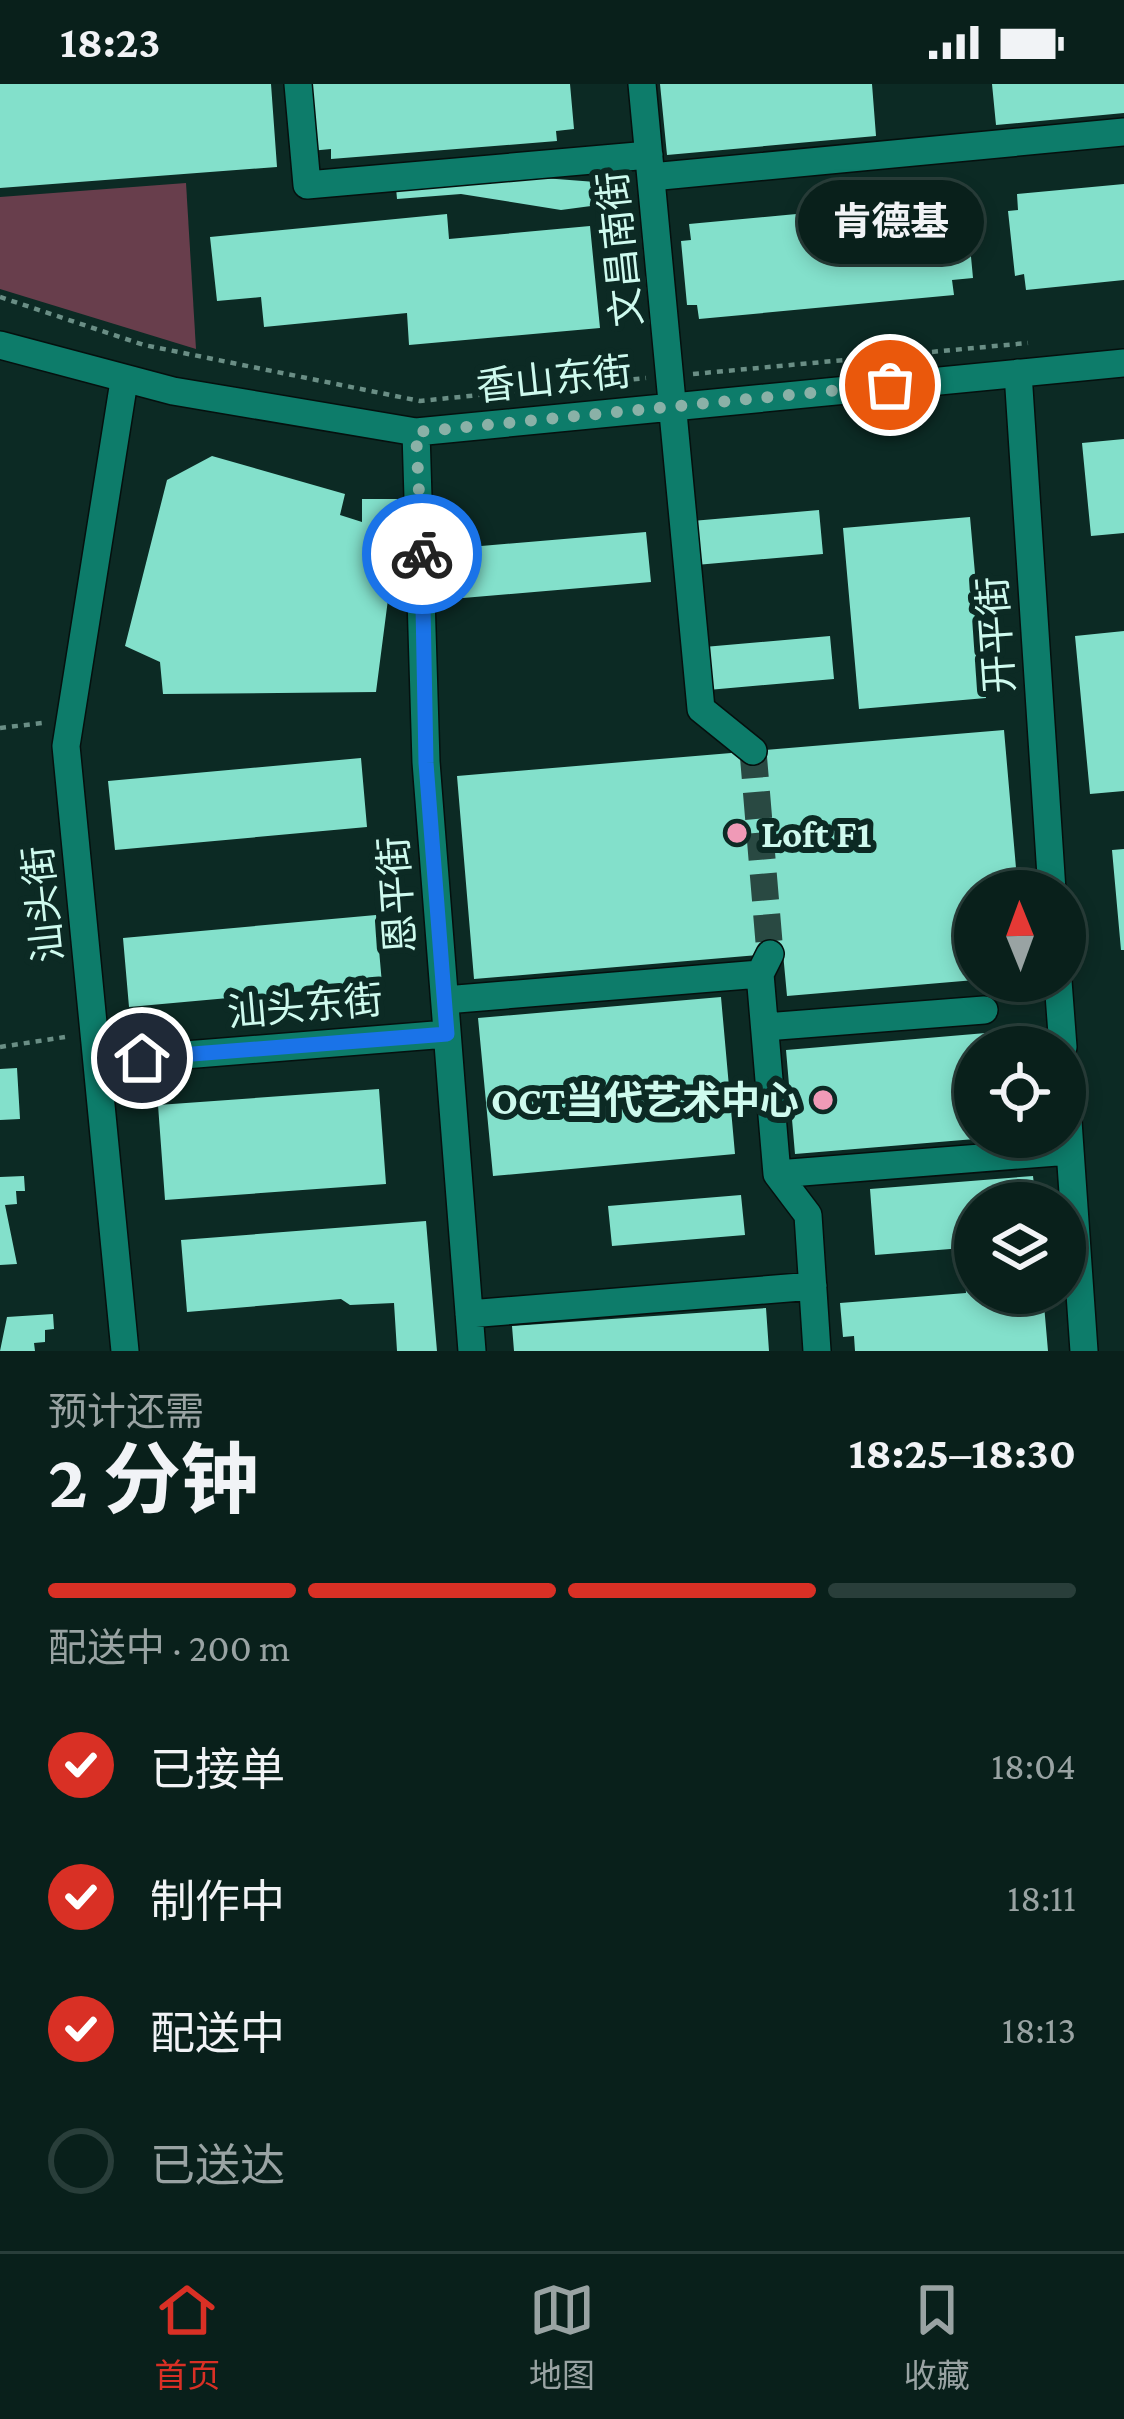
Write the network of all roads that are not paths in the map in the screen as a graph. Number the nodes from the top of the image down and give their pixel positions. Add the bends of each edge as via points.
1 (298, 84) edge
2 (641, 84) edge
3 (1124, 132) edge
4 (650, 166) junction
5 (0, 345) edge
6 (1124, 363) edge
7 (1018, 373) junction
8 (124, 381) junction
9 (676, 406) junction
10 (416, 432) junction
11 (753, 751) dead end
12 (1051, 870) edge
13 (445, 1000) junction
14 (985, 1010) dead end
15 (765, 1027) junction
16 (447, 1034) junction
17 (98, 1062) junction
18 (981, 1158) edge
19 (1070, 1158) edge
20 (777, 1174) junction
21 (813, 1286) junction
22 (469, 1314) junction
23 (125, 1351) edge
24 (472, 1351) edge
25 (817, 1351) edge
26 (1084, 1351) edge

1 - 4 street via 307,185
2 - 4 street, 文昌南街
3 - 4 street
4 - 9 street, 文昌南街
5 - 8 street, 香山东街
6 - 7 street, 香山东街
7 - 9 street, 香山东街
7 - 12 street, 开平街
8 - 10 street, 香山东街
8 - 17 street, 汕头街 via 68,721
9 - 10 street, 香山东街
9 - 11 street, 文昌南街 via 701,709
10 - 13 street, 恩平街 via 426,763
13 - 15 street via 765,964
13 - 16 street, 恩平街
14 - 15 street
15 - 20 street
16 - 17 street, 汕头东街
16 - 22 street, 恩平街
17 - 23 street, 汕头街
18 - 20 street
19 - 26 street
20 - 21 street via 808,1215
21 - 22 street
21 - 25 street
22 - 24 street, 恩平街

